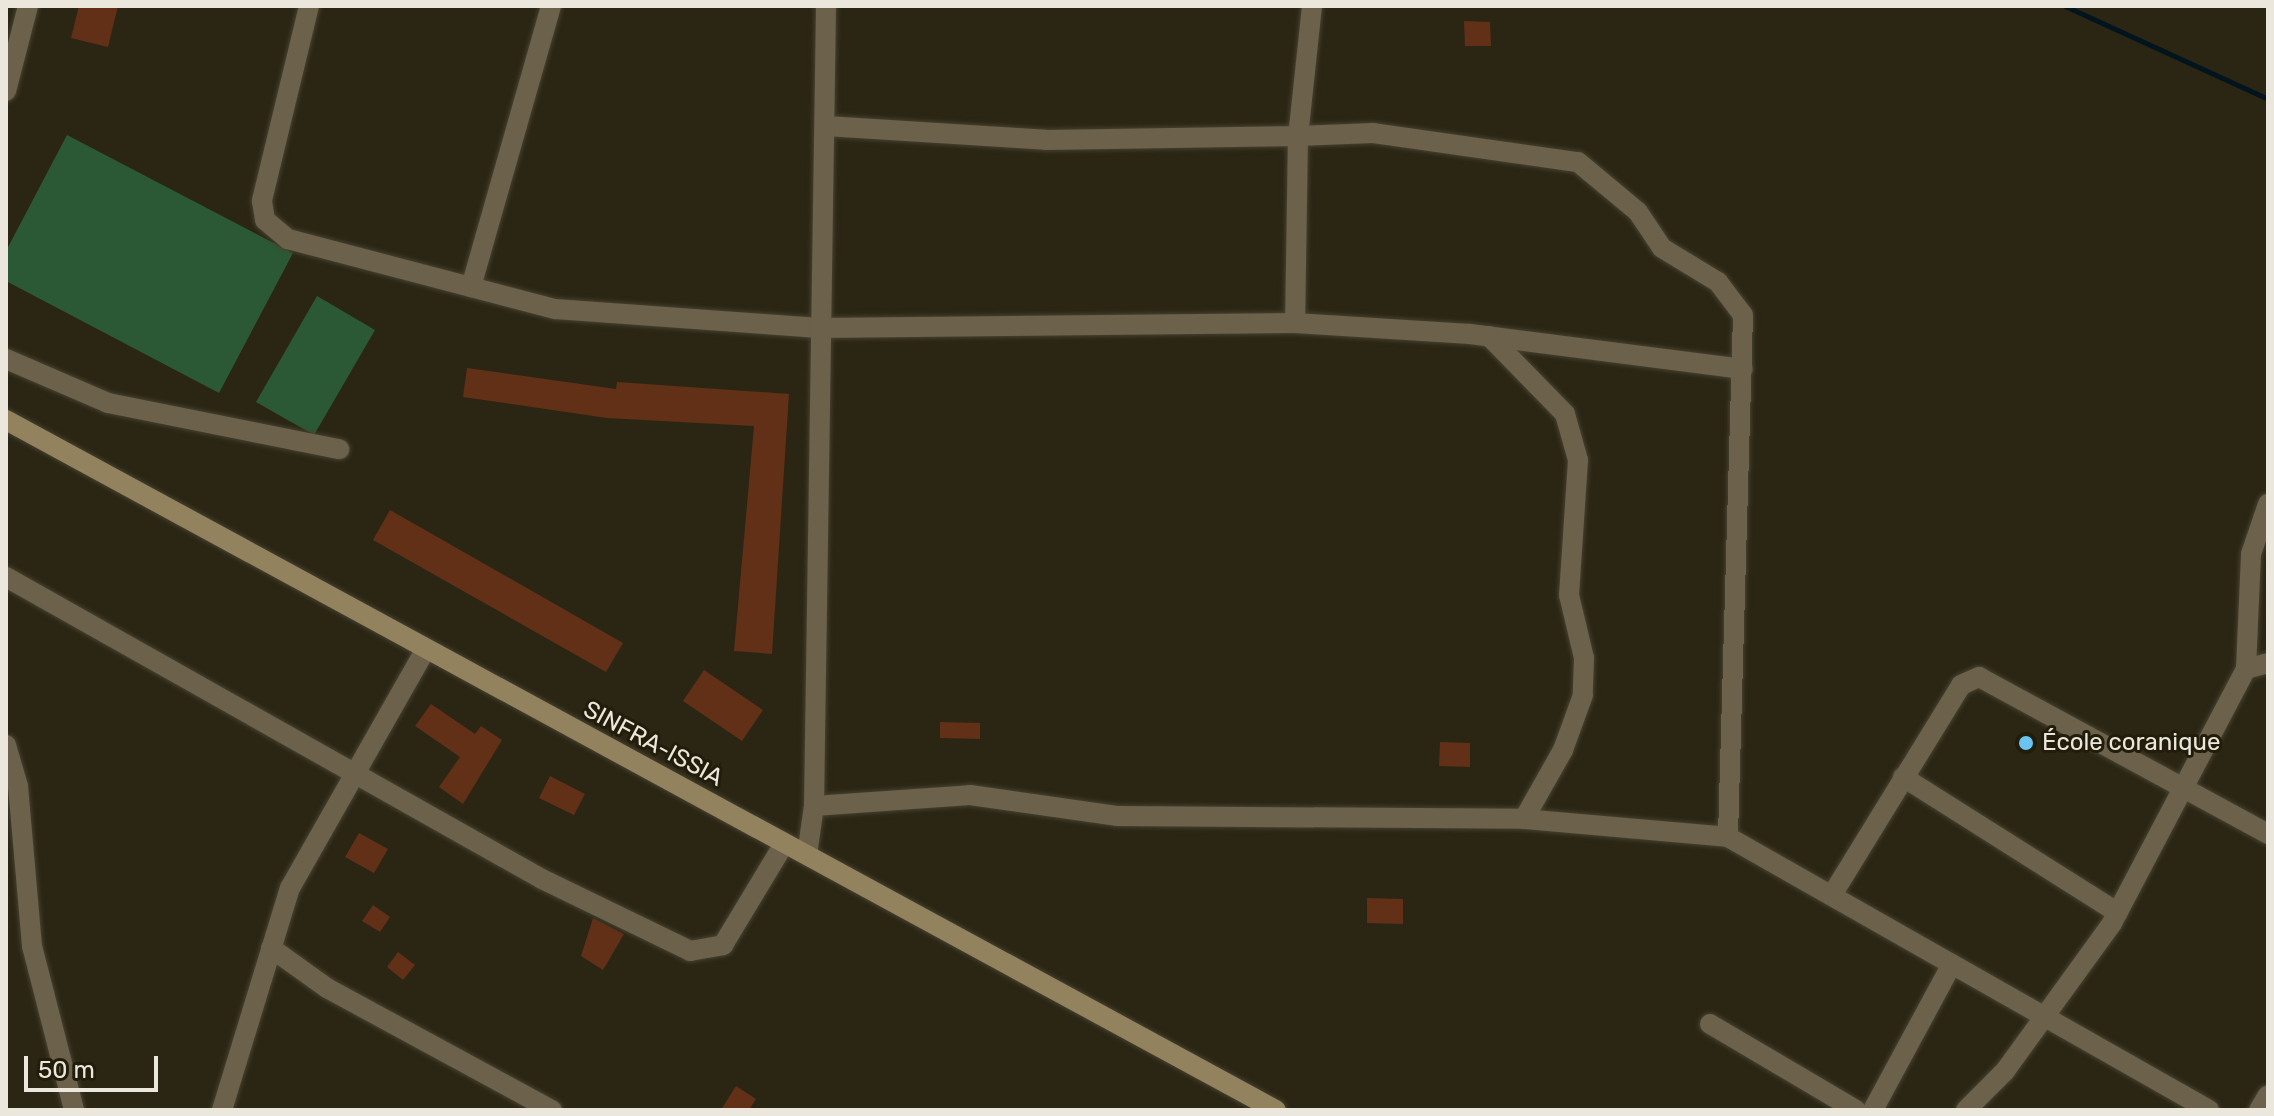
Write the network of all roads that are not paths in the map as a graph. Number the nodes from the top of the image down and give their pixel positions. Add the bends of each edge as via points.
1 (309, 6) edge
2 (551, 6) edge
3 (826, 6) edge
4 (1312, 6) edge
5 (20, 8) edge
6 (6, 91) edge
7 (826, 126) junction
8 (1298, 136) junction
9 (471, 287) junction
10 (1295, 323) junction
11 (819, 328) junction
12 (1489, 336) junction
13 (6, 359) edge
14 (1743, 369) junction
15 (6, 420) edge
16 (339, 449) dead end
17 (2268, 504) edge
18 (6, 577) edge
19 (425, 650) junction
20 (2268, 663) edge
21 (2246, 669) junction
22 (6, 745) edge
23 (355, 775) junction
24 (1903, 777) junction
25 (2181, 790) junction
26 (814, 806) junction
27 (1524, 819) junction
28 (2268, 834) edge
29 (1728, 837) junction
30 (784, 844) junction
31 (807, 855) junction
32 (1832, 895) junction
33 (2118, 913) junction
34 (271, 948) junction
35 (1952, 964) junction
36 (2045, 1018) junction
37 (1710, 1024) dead end
38 (2268, 1095) edge
39 (74, 1110) edge
40 (222, 1110) edge
41 (552, 1110) edge
42 (1276, 1110) edge
43 (1856, 1110) edge
44 (1873, 1110) edge
45 (1966, 1110) edge
46 (2209, 1110) edge
47 (2259, 1110) edge

1 - 9 street via 262,201 265,220 288,239
2 - 9 street
3 - 7 street
4 - 8 street
5 - 6 street
7 - 8 street via 1046,140
7 - 11 street
8 - 10 street
8 - 14 street via 1373,133 1578,162 1638,212 1662,248 1718,282 1743,315
9 - 11 street via 555,309
10 - 11 street
10 - 12 street
11 - 26 street
12 - 14 street
12 - 27 street via 1565,414 1578,460 1569,595 1584,658 1583,695 1563,750
13 - 16 street via 108,403
14 - 29 street
15 - 19 main road, SINFRA-ISSIA
17 - 21 street via 2251,554
18 - 23 street
19 - 23 street
19 - 30 main road, SINFRA-ISSIA
20 - 21 street
21 - 25 street
22 - 39 street via 18,786 32,946
23 - 30 street via 690,951 723,945
23 - 34 street via 296,876
24 - 25 street via 1961,685 1979,677
24 - 32 street
24 - 33 street
25 - 28 street
25 - 33 street
26 - 27 street via 934,794 1117,816
26 - 31 street
27 - 29 street
29 - 32 street
30 - 31 main road, SINFRA-ISSIA
31 - 42 main road, SINFRA-ISSIA
32 - 35 street
33 - 36 street
34 - 40 street
34 - 41 street via 327,988
35 - 36 street
35 - 44 street
36 - 45 street
36 - 46 street
37 - 43 street
38 - 47 street

